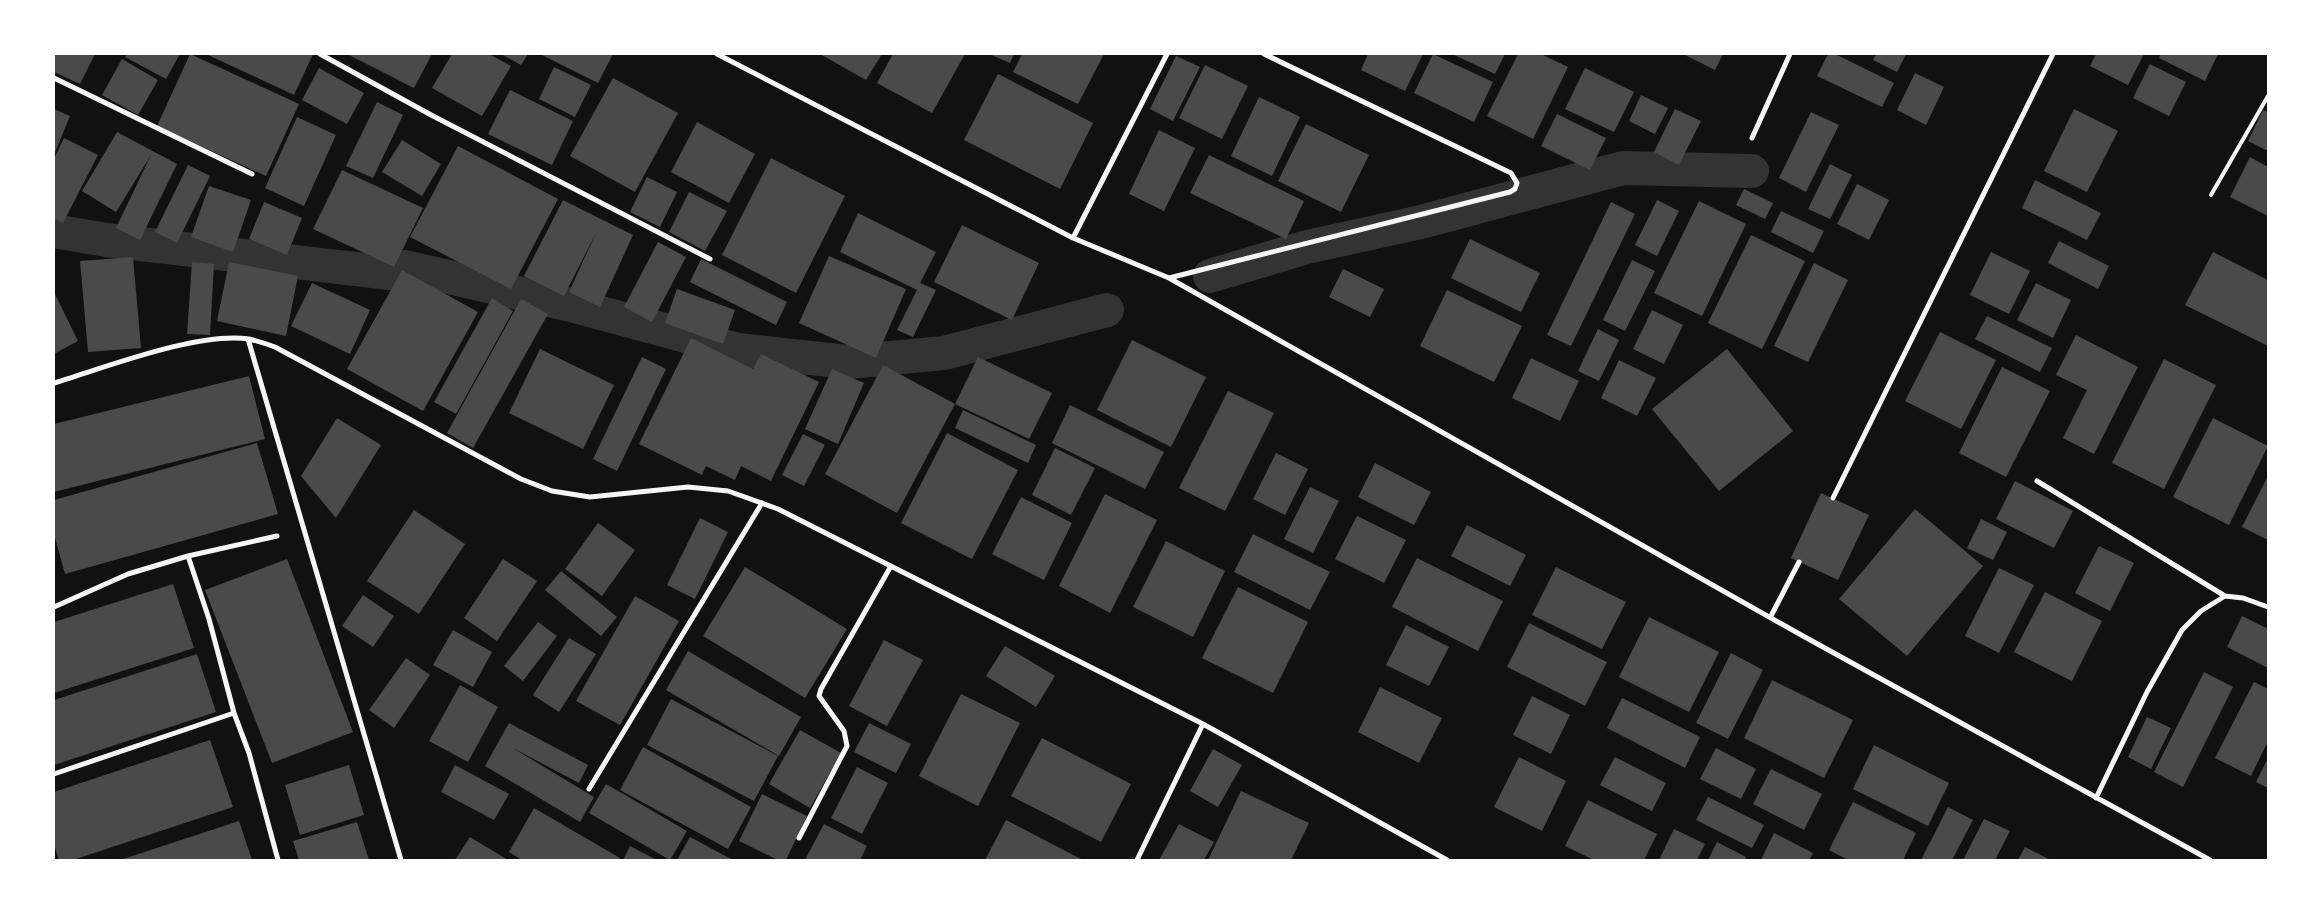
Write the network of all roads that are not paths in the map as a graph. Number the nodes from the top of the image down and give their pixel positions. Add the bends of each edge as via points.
1 (320, 54) edge
2 (717, 54) edge
3 (1168, 54) edge
4 (1264, 54) edge
5 (1790, 54) edge
6 (2053, 54) edge
7 (54, 78) edge
8 (2268, 96) edge
9 (1752, 138) dead end
10 (252, 174) dead end
11 (2211, 195) dead end
12 (1073, 238) junction
13 (710, 259) dead end
14 (1169, 278) junction
15 (248, 339) junction
16 (54, 383) edge
17 (2037, 481) dead end
18 (1833, 498) dead end
19 (762, 503) junction
20 (277, 536) dead end
21 (188, 556) junction
22 (1800, 562) dead end
23 (891, 566) junction
24 (2225, 596) junction
25 (54, 607) edge
26 (2268, 607) edge
27 (1770, 616) junction
28 (234, 713) junction
29 (1203, 724) junction
30 (54, 774) edge
31 (589, 789) dead end
32 (2096, 798) junction
33 (799, 838) dead end
34 (278, 860) edge
35 (401, 860) edge
36 (1137, 860) edge
37 (1447, 860) edge
38 (2210, 860) edge

1 - 13 street
2 - 12 street
3 - 12 street
4 - 14 street via 1511,173 1517,183 1515,189
5 - 9 street
6 - 18 street
7 - 10 street
8 - 11 lane
12 - 14 street
14 - 27 street
15 - 16 street via 210,340 171,348
15 - 19 street via 275,347 521,479 552,491 590,497 688,487 728,491
15 - 35 street
17 - 24 street
19 - 23 street
19 - 31 street
20 - 21 street
21 - 25 street via 128,574
21 - 28 street
22 - 27 street
23 - 29 street
23 - 33 street via 821,689 819,696 844,731 847,746
24 - 26 street via 2243,598
24 - 32 street via 2201,611 2182,630 2147,692
27 - 32 street
28 - 30 street
28 - 34 street via 249,753
29 - 36 street
29 - 37 street
32 - 38 street

